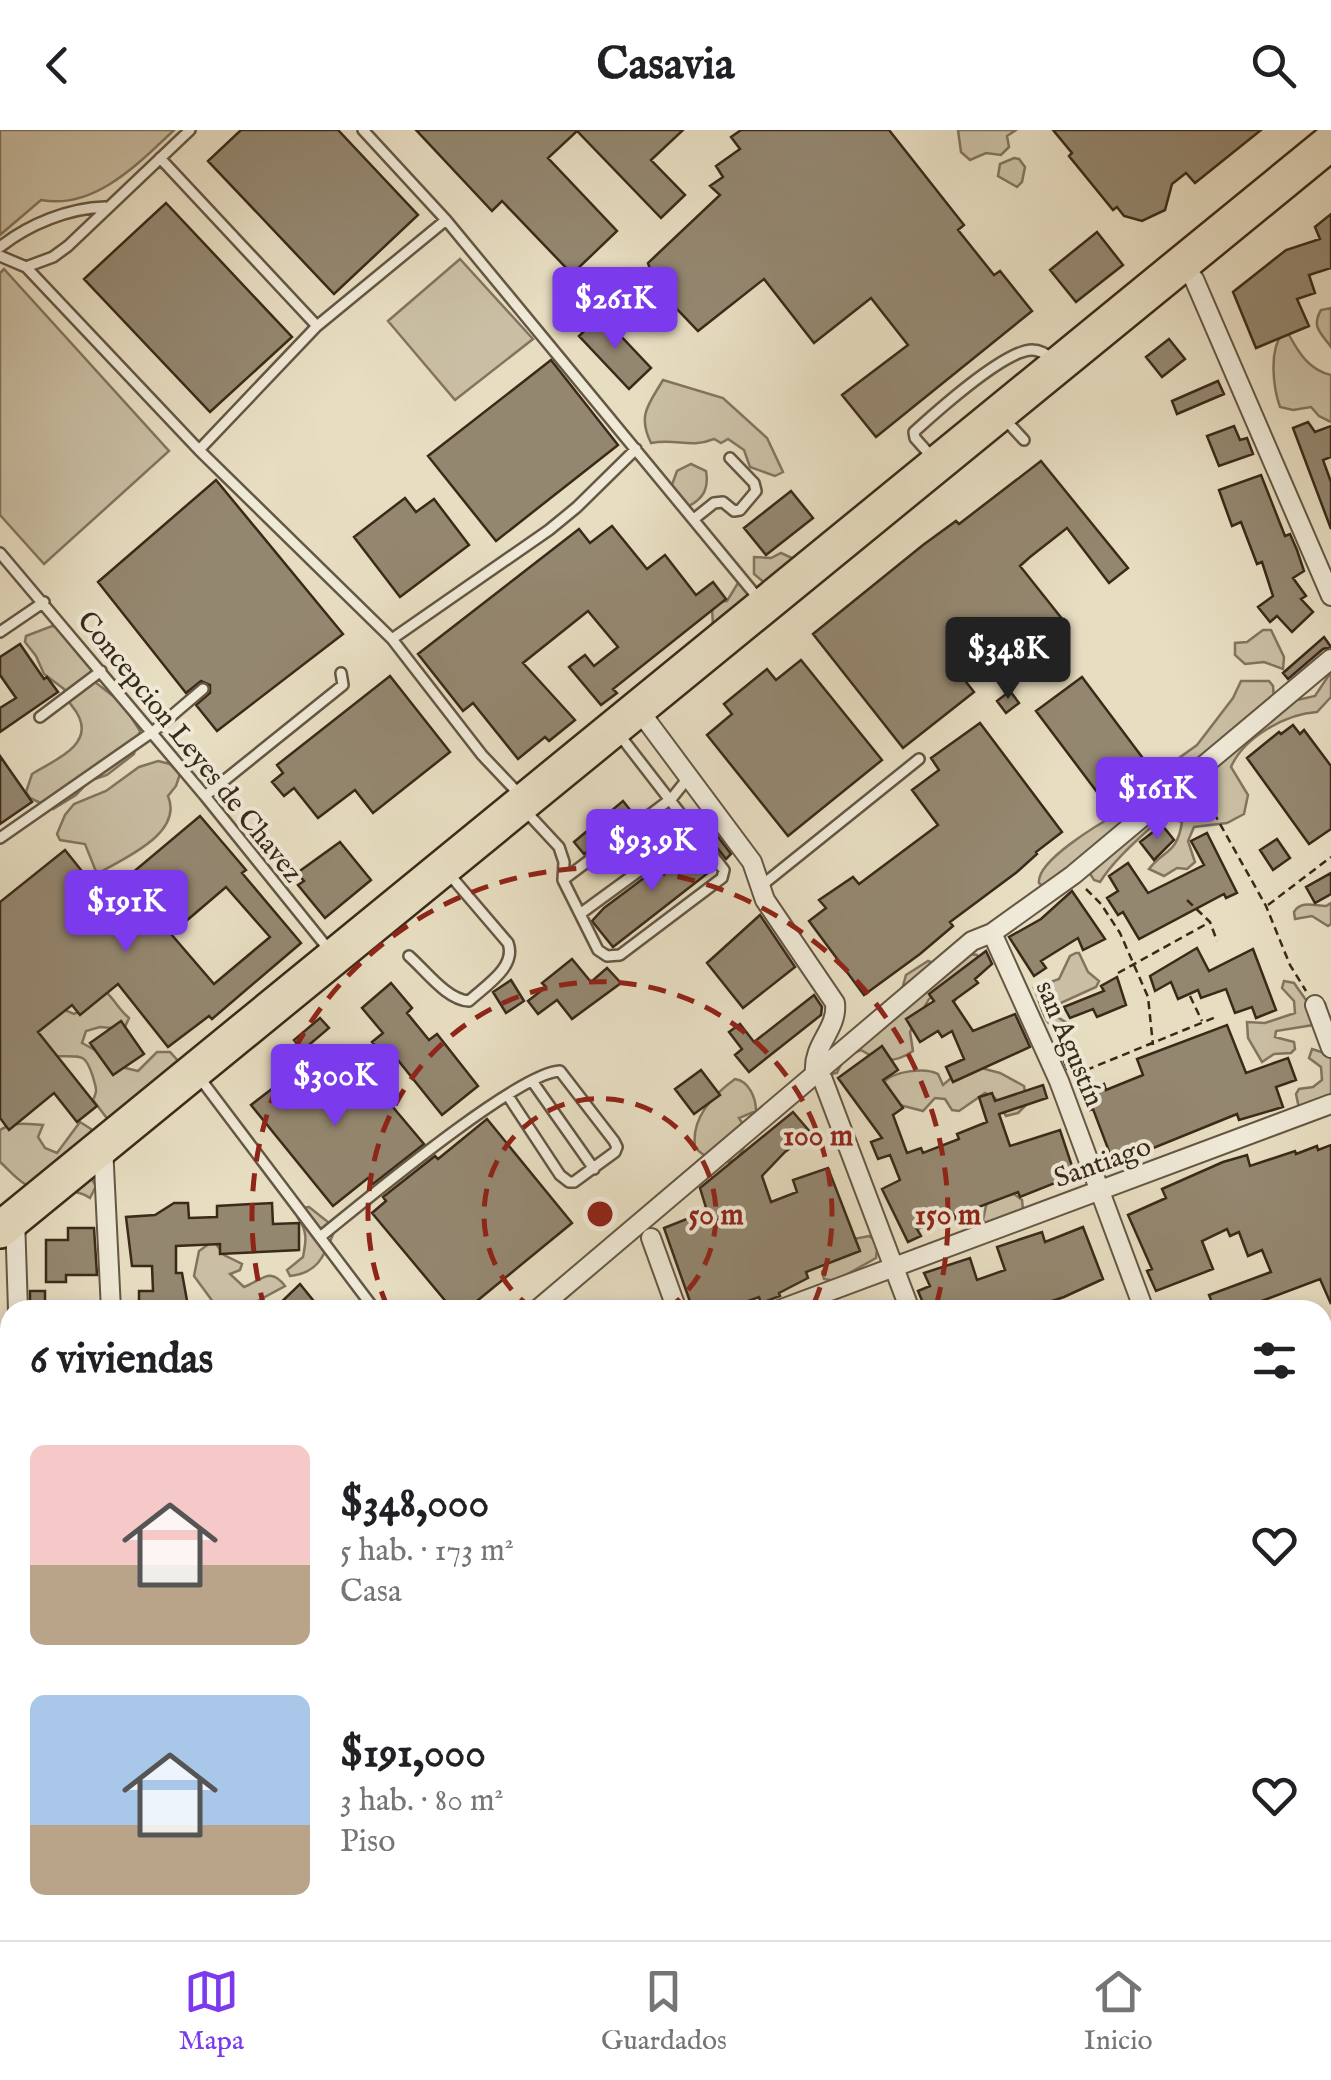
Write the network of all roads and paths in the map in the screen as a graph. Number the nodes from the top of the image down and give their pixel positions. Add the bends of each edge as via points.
1 (190, 130) edge
2 (364, 130) edge
3 (1331, 142) edge
4 (160, 158) junction
5 (1303, 173) edge
6 (106, 207) junction
7 (446, 220) junction
8 (0, 246) edge
9 (0, 256) edge
10 (26, 267) junction
11 (1194, 279) junction
12 (316, 326) junction
13 (1066, 360) junction
14 (636, 449) junction
15 (200, 450) junction
16 (730, 458) dead end
17 (694, 519) junction
18 (0, 553) edge
19 (1331, 596) edge
20 (44, 602) junction
21 (770, 613) junction
22 (0, 632) edge
23 (392, 639) junction
24 (1331, 659) edge
25 (100, 671) junction
26 (341, 673) dead end
27 (204, 689) dead end
28 (40, 716) dead end
29 (637, 725) junction
30 (152, 732) junction
31 (919, 759) dead end
32 (1194, 776) junction
33 (688, 777) junction
34 (205, 796) junction
35 (672, 798) junction
36 (529, 809) junction
37 (696, 830) junction
38 (0, 838) edge
39 (1331, 858) edge
40 (1074, 876) junction
41 (563, 880) junction
42 (455, 881) junction
43 (761, 886) junction
44 (1186, 900) dead end
45 (1266, 906) junction
46 (580, 914) junction
47 (1210, 922) junction
48 (992, 933) junction
49 (1217, 941) dead end
50 (409, 956) dead end
51 (340, 964) junction
52 (1132, 966) junction
53 (1118, 973) dead end
54 (1190, 996) dead end
55 (1315, 1005) joint
56 (1216, 1016) dead end
57 (1202, 1023) junction
58 (1153, 1044) junction
59 (1331, 1048) edge
60 (814, 1071) junction
61 (200, 1078) junction
62 (532, 1081) junction
63 (1059, 1081) junction
64 (508, 1096) junction
65 (1331, 1104) edge
66 (103, 1157) junction
67 (594, 1169) junction
68 (1100, 1191) junction
69 (8, 1235) edge
70 (320, 1237) junction
71 (651, 1238) dead end
72 (894, 1267) junction
73 (17, 1300) edge
74 (110, 1300) edge
75 (367, 1300) edge
76 (548, 1300) edge
77 (673, 1300) edge
78 (806, 1300) edge
79 (906, 1300) edge
80 (1140, 1300) edge

1 - 4 lane
2 - 7 lane
3 - 5 highway
4 - 6 lane
4 - 12 lane
5 - 11 highway
5 - 13 highway
6 - 8 lane via 30,227
6 - 10 lane via 53,258
7 - 12 lane
7 - 14 lane
9 - 10 lane
10 - 15 lane
11 - 13 highway
11 - 19 street
12 - 15 lane
13 - 21 highway via 936,462
13 - 21 highway via 1018,433
14 - 17 lane
14 - 23 lane via 548,530
15 - 23 lane
16 - 17 lane via 756,491 740,510 714,503
17 - 21 lane
18 - 20 lane, Concepcion Leyes de Chavez
20 - 22 lane
20 - 25 lane, Concepcion Leyes de Chavez
21 - 29 highway
23 - 36 lane
24 - 32 street
25 - 28 lane
25 - 30 lane, Concepcion Leyes de Chavez
26 - 34 lane via 343,686
27 - 30 lane
29 - 33 street
29 - 35 lane
29 - 36 highway
30 - 34 lane, Concepcion Leyes de Chavez
30 - 38 lane
31 - 43 lane
32 - 40 street
32 - 45 path
33 - 35 lane
33 - 43 street via 752,862
34 - 51 lane, Concepcion Leyes de Chavez
35 - 37 lane
35 - 41 lane
36 - 41 lane via 560,846
36 - 42 highway
36 - 51 highway
37 - 46 lane
37 - 46 lane via 724,870 722,878 620,955 598,950
39 - 45 path
40 - 48 street
40 - 52 path via 1120,933
41 - 46 lane
42 - 50 lane via 508,942 507,964 463,1001
42 - 51 highway
43 - 60 street via 836,1003
44 - 47 path
45 - 55 path
47 - 49 path
47 - 52 path
48 - 60 street via 972,941
48 - 63 street, san Agustín
51 - 61 highway
52 - 53 path
52 - 58 path via 1148,997
54 - 57 path
55 - 59 street
56 - 57 path
57 - 58 path
58 - 63 path
60 - 72 street
60 - 76 street
61 - 66 highway
61 - 70 lane
62 - 64 lane
62 - 67 lane
62 - 67 lane via 560,1071 614,1141 614,1152
63 - 68 street, san Agustín
64 - 67 lane via 564,1179 574,1182
64 - 70 lane
65 - 68 street, Santiago
66 - 69 highway
66 - 74 street
68 - 72 street, Santiago
68 - 80 street, san Agustín
69 - 73 street
70 - 75 lane
71 - 77 street
72 - 78 street, Santiago
72 - 79 street

